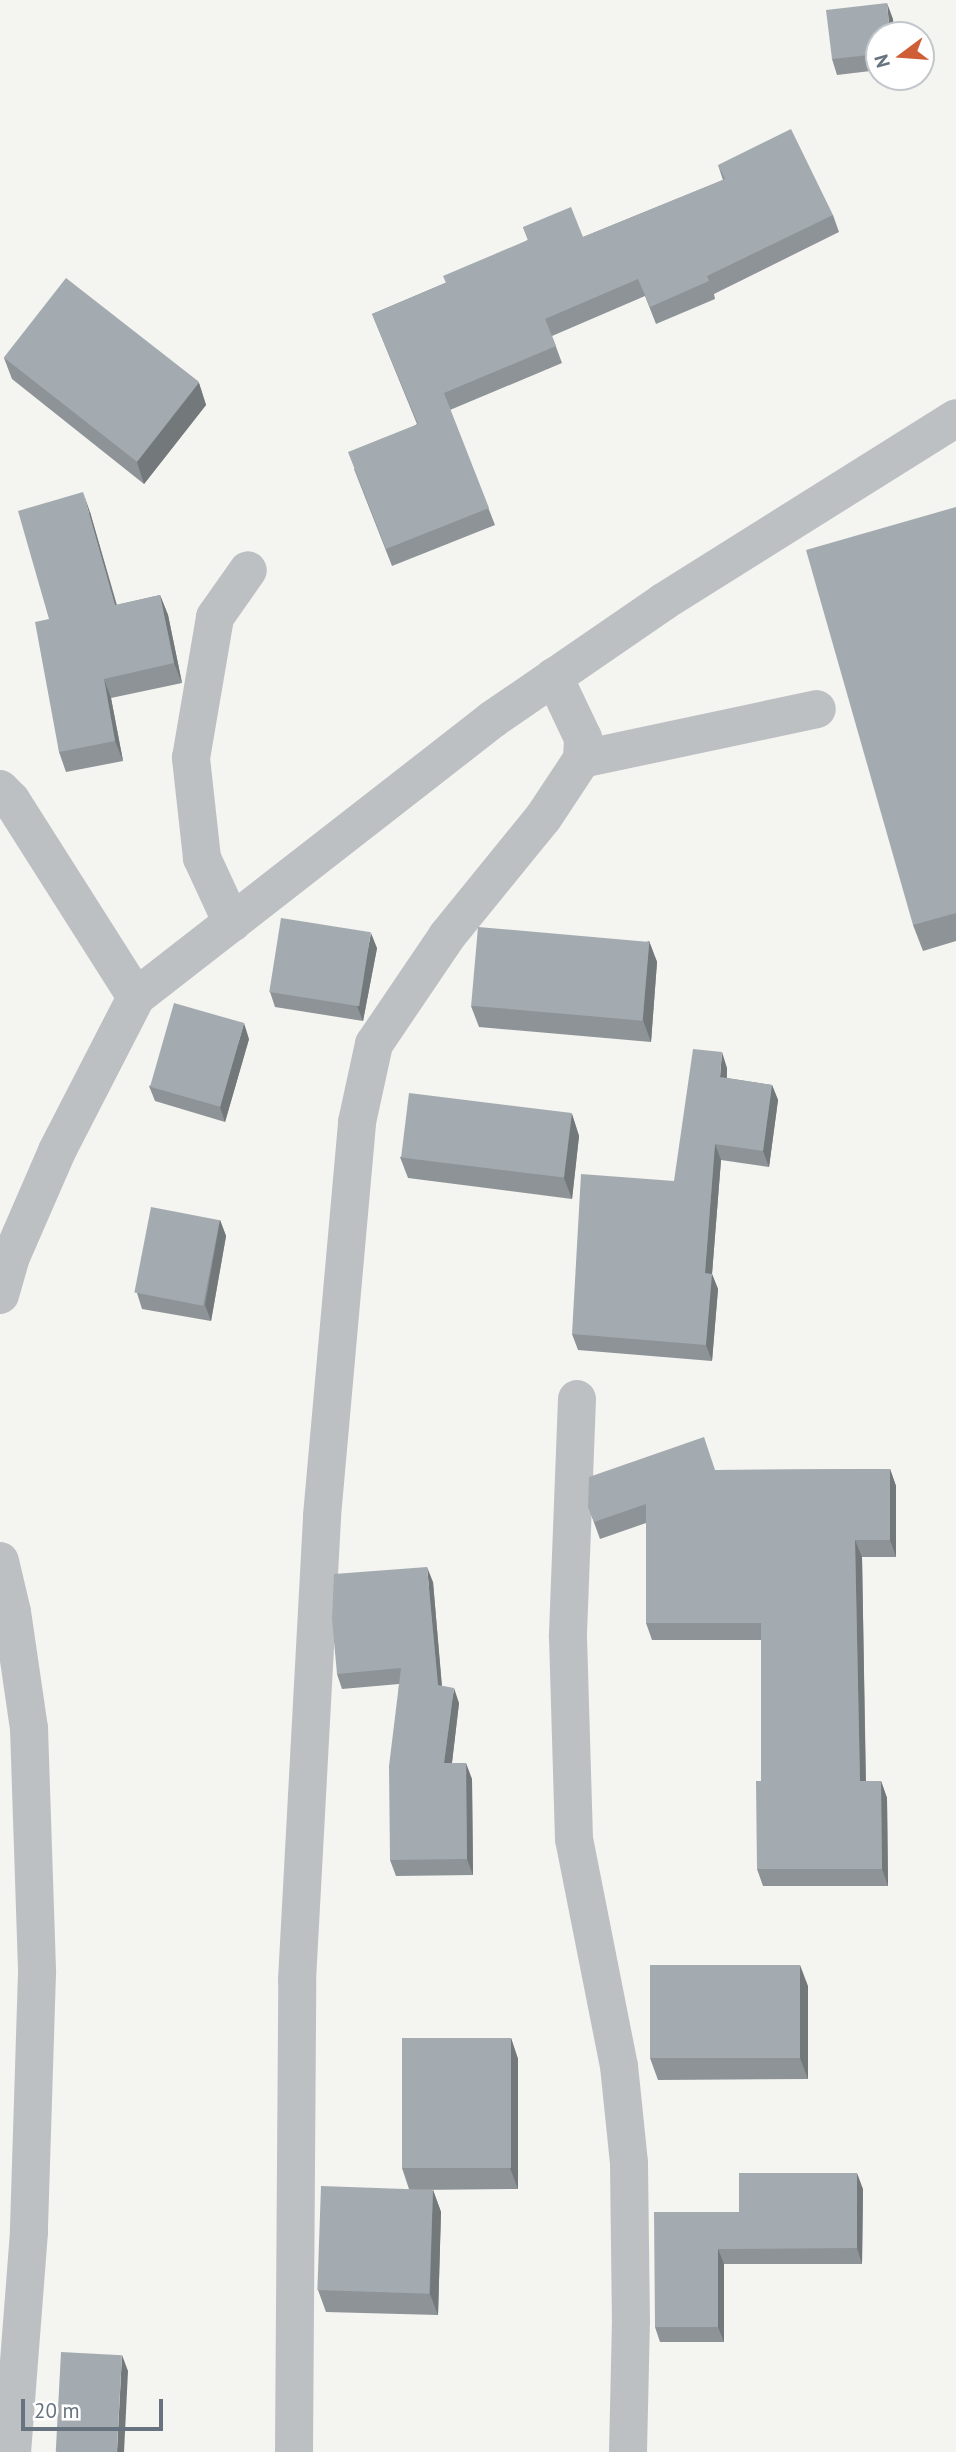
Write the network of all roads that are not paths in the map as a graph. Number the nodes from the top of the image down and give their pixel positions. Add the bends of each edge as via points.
1 (956, 418) edge
2 (248, 570) dead end
3 (554, 677) junction
4 (817, 709) dead end
5 (582, 759) junction
6 (0, 789) edge
7 (232, 923) junction
8 (136, 996) junction
9 (0, 1295) edge
10 (577, 1399) dead end
11 (0, 1561) edge
12 (12, 1697) edge
13 (12, 2452) edge
14 (294, 2452) edge
15 (628, 2452) edge

1 - 3 street via 663,602
2 - 7 street via 215,617 191,758 202,858
3 - 5 street via 583,738
3 - 7 street via 493,719
4 - 5 street
5 - 14 street via 543,818 447,936 374,1044 357,1122 322,1516 297,1980
6 - 8 street
7 - 8 street
8 - 9 street via 49,1170 10,1257
10 - 15 street via 568,1637 574,1839 618,2066 629,2163
11 - 12 street via 12,1612
12 - 13 street via 34,1818 37,1973 29,2232

